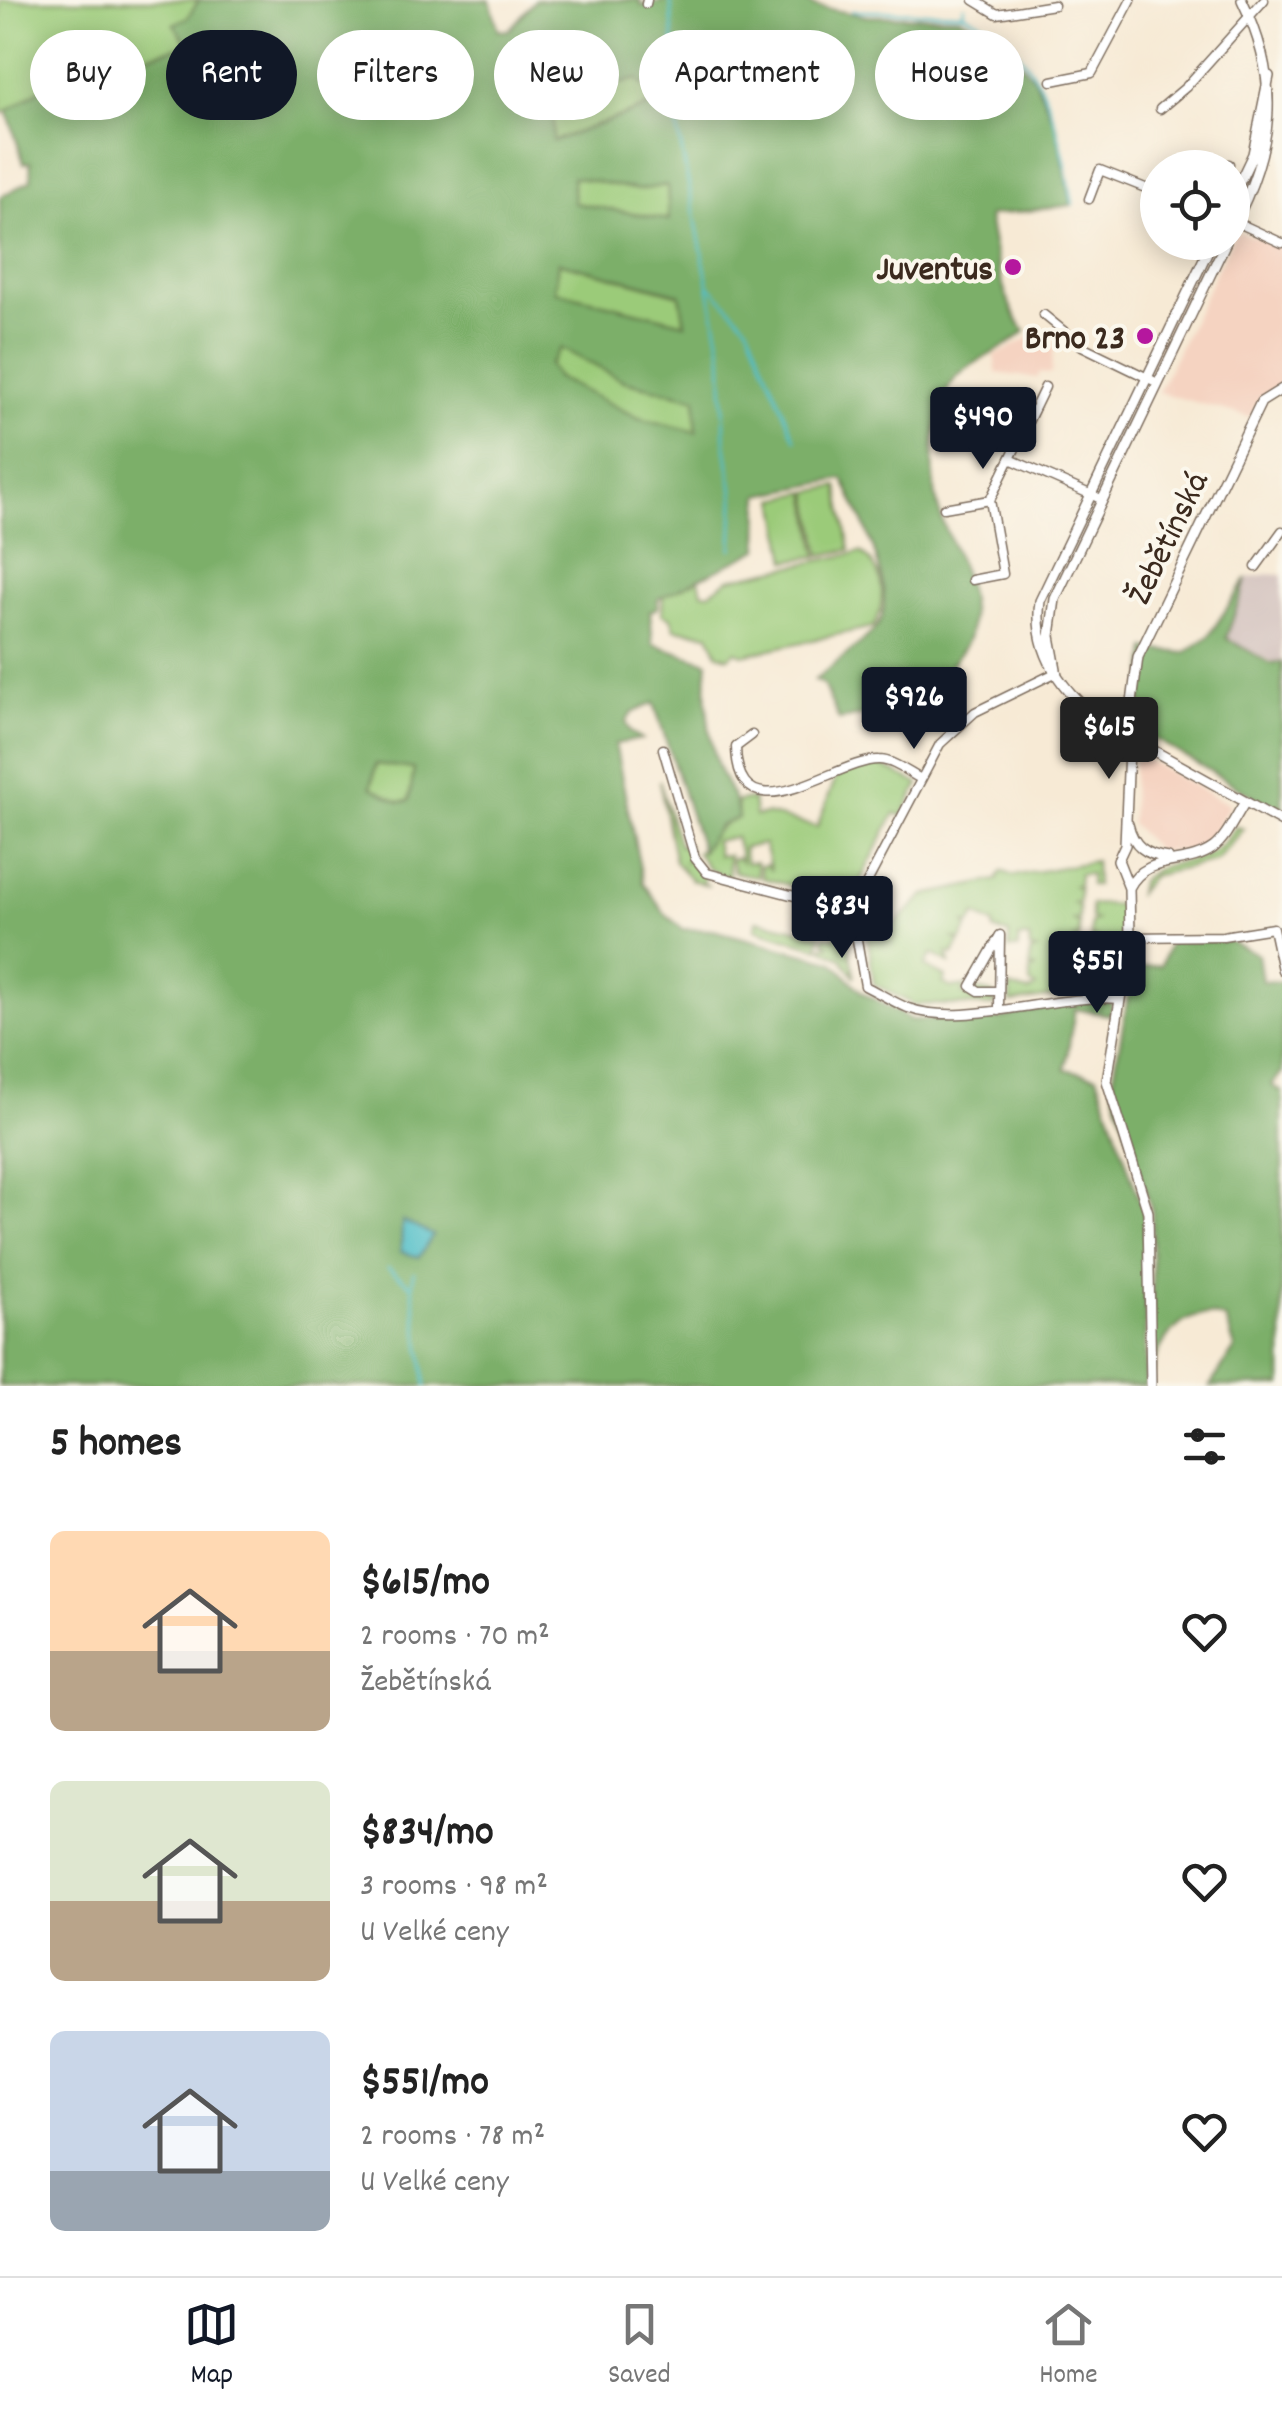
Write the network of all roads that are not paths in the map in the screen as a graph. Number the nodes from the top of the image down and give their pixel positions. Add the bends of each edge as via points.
1 (974, 0) edge
2 (1131, 0) edge
3 (1242, 0) edge
4 (1264, 0) edge
5 (1054, 4) dead end
6 (1251, 15) junction
7 (1282, 74) edge
8 (1269, 76) junction
9 (1052, 81) dead end
10 (1160, 109) dead end
11 (1250, 160) edge
12 (1140, 186) edge
13 (1250, 186) edge
14 (1090, 199) dead end
15 (1250, 230) edge
16 (1282, 243) edge
17 (1203, 260) edge
18 (1217, 260) edge
19 (1044, 315) dead end
20 (1147, 377) junction
21 (1158, 383) junction
22 (1045, 386) dead end
23 (1282, 389) edge
24 (1010, 459) junction
25 (1090, 494) junction
26 (990, 500) junction
27 (1101, 500) junction
28 (944, 508) dead end
29 (1282, 531) edge
30 (1256, 567) dead end
31 (972, 580) dead end
32 (1057, 672) junction
33 (1124, 728) junction
34 (752, 735) dead end
35 (1129, 748) dead end
36 (663, 750) dead end
37 (921, 779) junction
38 (1246, 802) junction
39 (1126, 818) junction
40 (1282, 822) edge
41 (1137, 845) junction
42 (1124, 848) junction
43 (1147, 853) junction
44 (1176, 859) junction
45 (1124, 872) junction
46 (1141, 872) junction
47 (1129, 888) junction
48 (852, 911) junction
49 (1278, 927) edge
50 (1130, 936) junction
51 (1282, 970) edge
52 (999, 991) junction
53 (1120, 1000) junction
54 (999, 1011) junction
55 (1150, 1386) edge

1 - 5 street via 997,14
2 - 9 street via 1092,73
3 - 6 street
4 - 6 street
6 - 8 street
6 - 10 street
7 - 8 street
8 - 11 street
8 - 13 street via 1276,91 1274,131
12 - 14 street via 1100,170
15 - 16 street
17 - 20 street
18 - 21 street
19 - 20 street via 1082,346
20 - 21 street
20 - 25 street
21 - 27 street
22 - 24 street
23 - 33 street, Žebětínská via 1261,402 1138,657
24 - 25 street
24 - 26 street
25 - 27 street
25 - 32 street via 1040,601 1042,651
26 - 28 street
26 - 31 street via 1004,574
27 - 32 street via 1051,614
29 - 30 street
32 - 33 street via 1079,704
32 - 37 street via 957,725
33 - 38 street, bridge
34 - 37 street via 736,747 742,776 772,794 852,764 884,760
35 - 39 street
36 - 48 street via 695,858 706,873
37 - 48 street
38 - 40 street
38 - 44 street via 1215,847
39 - 41 street
39 - 42 street
41 - 42 street
41 - 43 street
42 - 45 street via 1118,860
43 - 44 street
43 - 46 street
44 - 46 street
45 - 46 street
45 - 47 street
46 - 47 street
47 - 50 street
48 - 54 street via 868,988 910,1009
49 - 50 street via 1223,936
49 - 51 street
50 - 53 street
52 - 52 street via 1000,986 1000,935 971,986
52 - 54 street
53 - 54 street via 1077,996
53 - 55 street via 1107,1085 1148,1212

